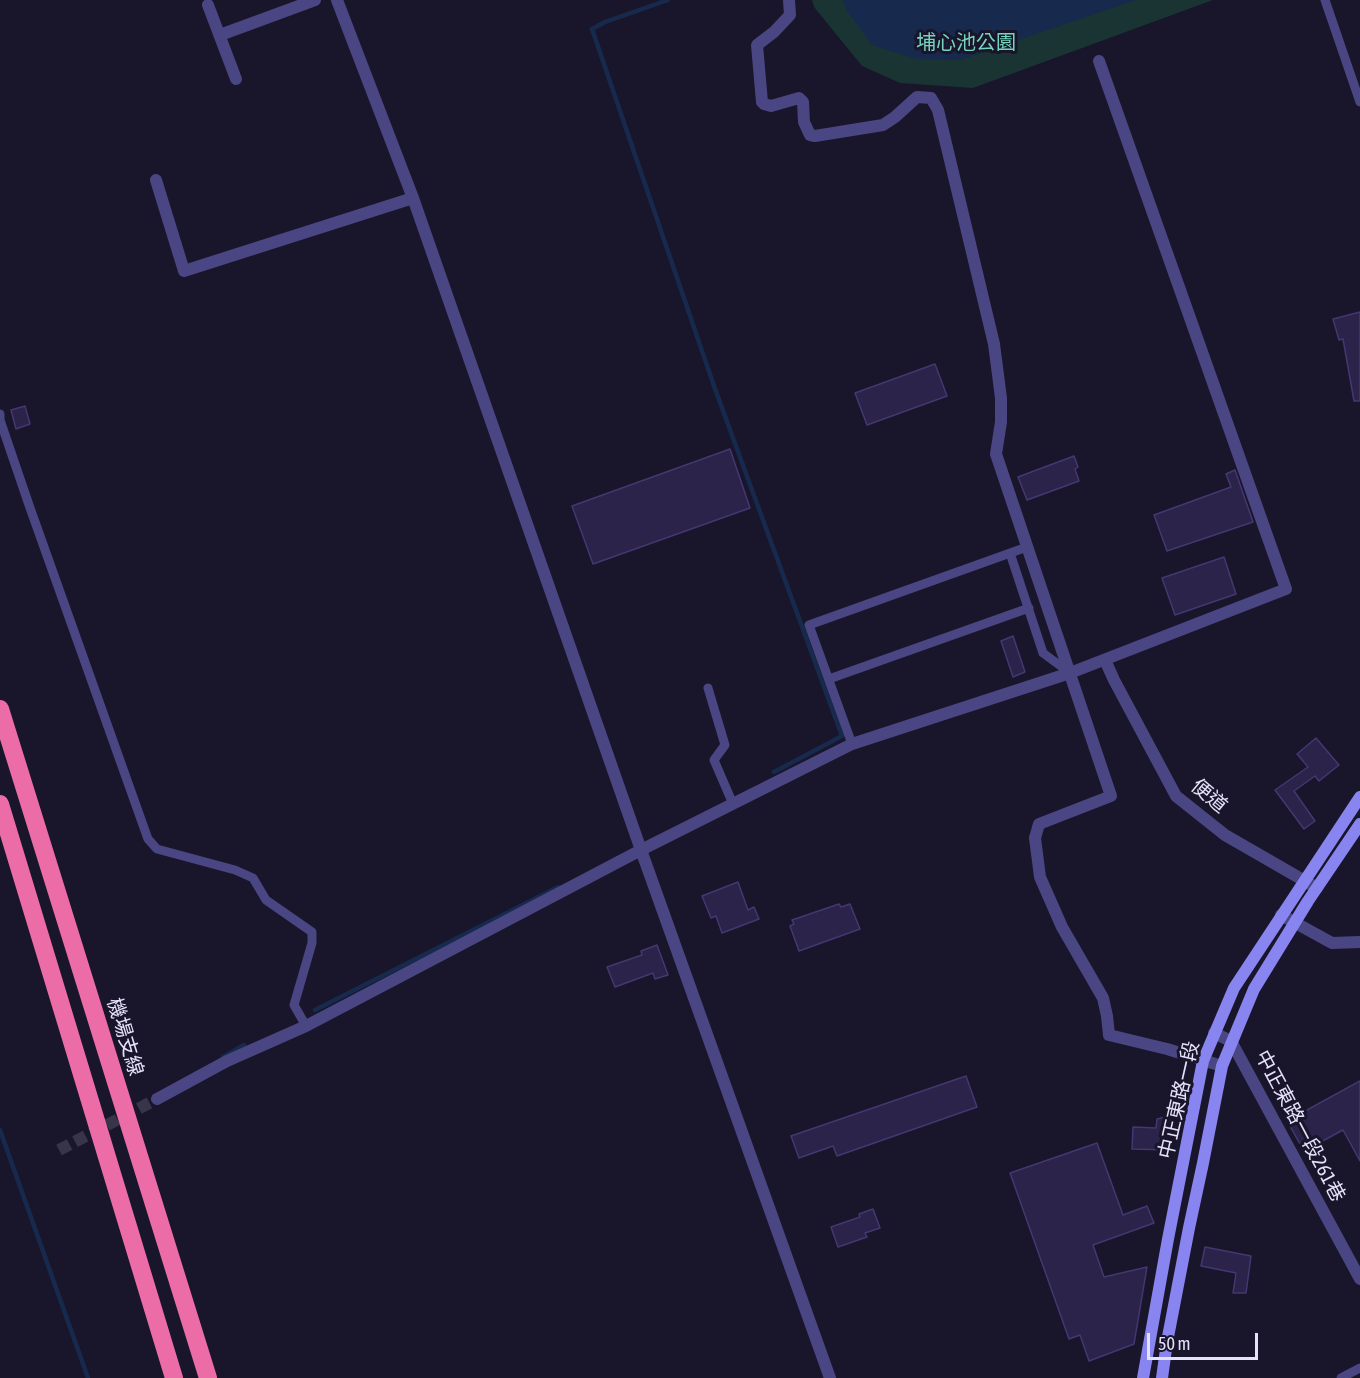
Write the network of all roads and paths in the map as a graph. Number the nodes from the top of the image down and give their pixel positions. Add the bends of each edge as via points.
1 (315, 0) edge
2 (338, 0) edge
3 (789, 0) edge
4 (1325, 0) edge
5 (208, 5) dead end
6 (220, 35) junction
7 (1099, 61) dead end
8 (236, 79) dead end
9 (1360, 102) edge
10 (156, 180) dead end
11 (413, 198) junction
12 (0, 414) edge
13 (1028, 547) junction
14 (1010, 553) junction
15 (1029, 608) junction
16 (1105, 660) junction
17 (1070, 673) junction
18 (829, 679) junction
19 (708, 688) dead end
20 (0, 709) edge
21 (852, 744) junction
22 (1360, 797) edge
23 (0, 804) edge
24 (733, 804) junction
25 (1360, 824) edge
26 (641, 850) junction
27 (1304, 881) junction
28 (1317, 888) junction
29 (1281, 915) junction
30 (1296, 923) junction
31 (1360, 942) edge
32 (306, 1026) junction
33 (1214, 1033) junction
34 (1231, 1041) junction
35 (1203, 1061) junction
36 (1222, 1066) junction
37 (157, 1099) tunnel mouth
38 (1360, 1279) edge
39 (1360, 1368) edge
40 (174, 1378) edge
41 (208, 1378) edge
42 (830, 1378) edge
43 (1143, 1378) edge
44 (1162, 1378) edge
45 (1341, 1378) edge

1 - 6 street
2 - 11 street
3 - 13 street via 790,15 757,45 764,104 771,106 799,98 803,102 804,122 810,135 815,136 883,125 917,97 931,98 938,110 994,344 1001,398 996,454
4 - 9 lane
5 - 6 street
6 - 8 street
7 - 16 street via 1286,589
10 - 11 street via 184,271
11 - 26 street
12 - 32 lane via 148,839 157,849 253,878 266,900 312,932 294,1005
13 - 14 lane
13 - 17 street
14 - 15 lane
14 - 18 lane via 809,625
15 - 17 lane via 1043,653
15 - 18 lane
16 - 17 street
16 - 27 street, 便道 via 1176,796 1225,835
17 - 21 street
17 - 35 street via 1111,796 1039,824 1035,838 1040,877 1062,927 1103,998 1109,1035
18 - 21 lane
19 - 24 lane via 725,745 714,760
20 - 41 highway, 機場支線
21 - 24 street
22 - 27 main road, 中正東路一段
23 - 40 highway
24 - 26 street
25 - 28 main road, 中正東路一段
26 - 32 street
26 - 42 street
27 - 28 street, 便道
27 - 29 main road, 中正東路一段
28 - 30 main road, 中正東路一段
29 - 30 street
29 - 33 main road, 中正東路一段 via 1234,988
30 - 31 street via 1332,942
30 - 34 main road, 中正東路一段 via 1254,989
32 - 37 street via 227,1061
33 - 34 street, 中正東路一段261巷
33 - 35 main road, 中正東路一段
34 - 36 main road, 中正東路一段
34 - 38 street, 中正東路一段261巷
35 - 36 street
35 - 43 main road, 中正東路一段
36 - 44 main road, 中正東路一段
39 - 45 lane

